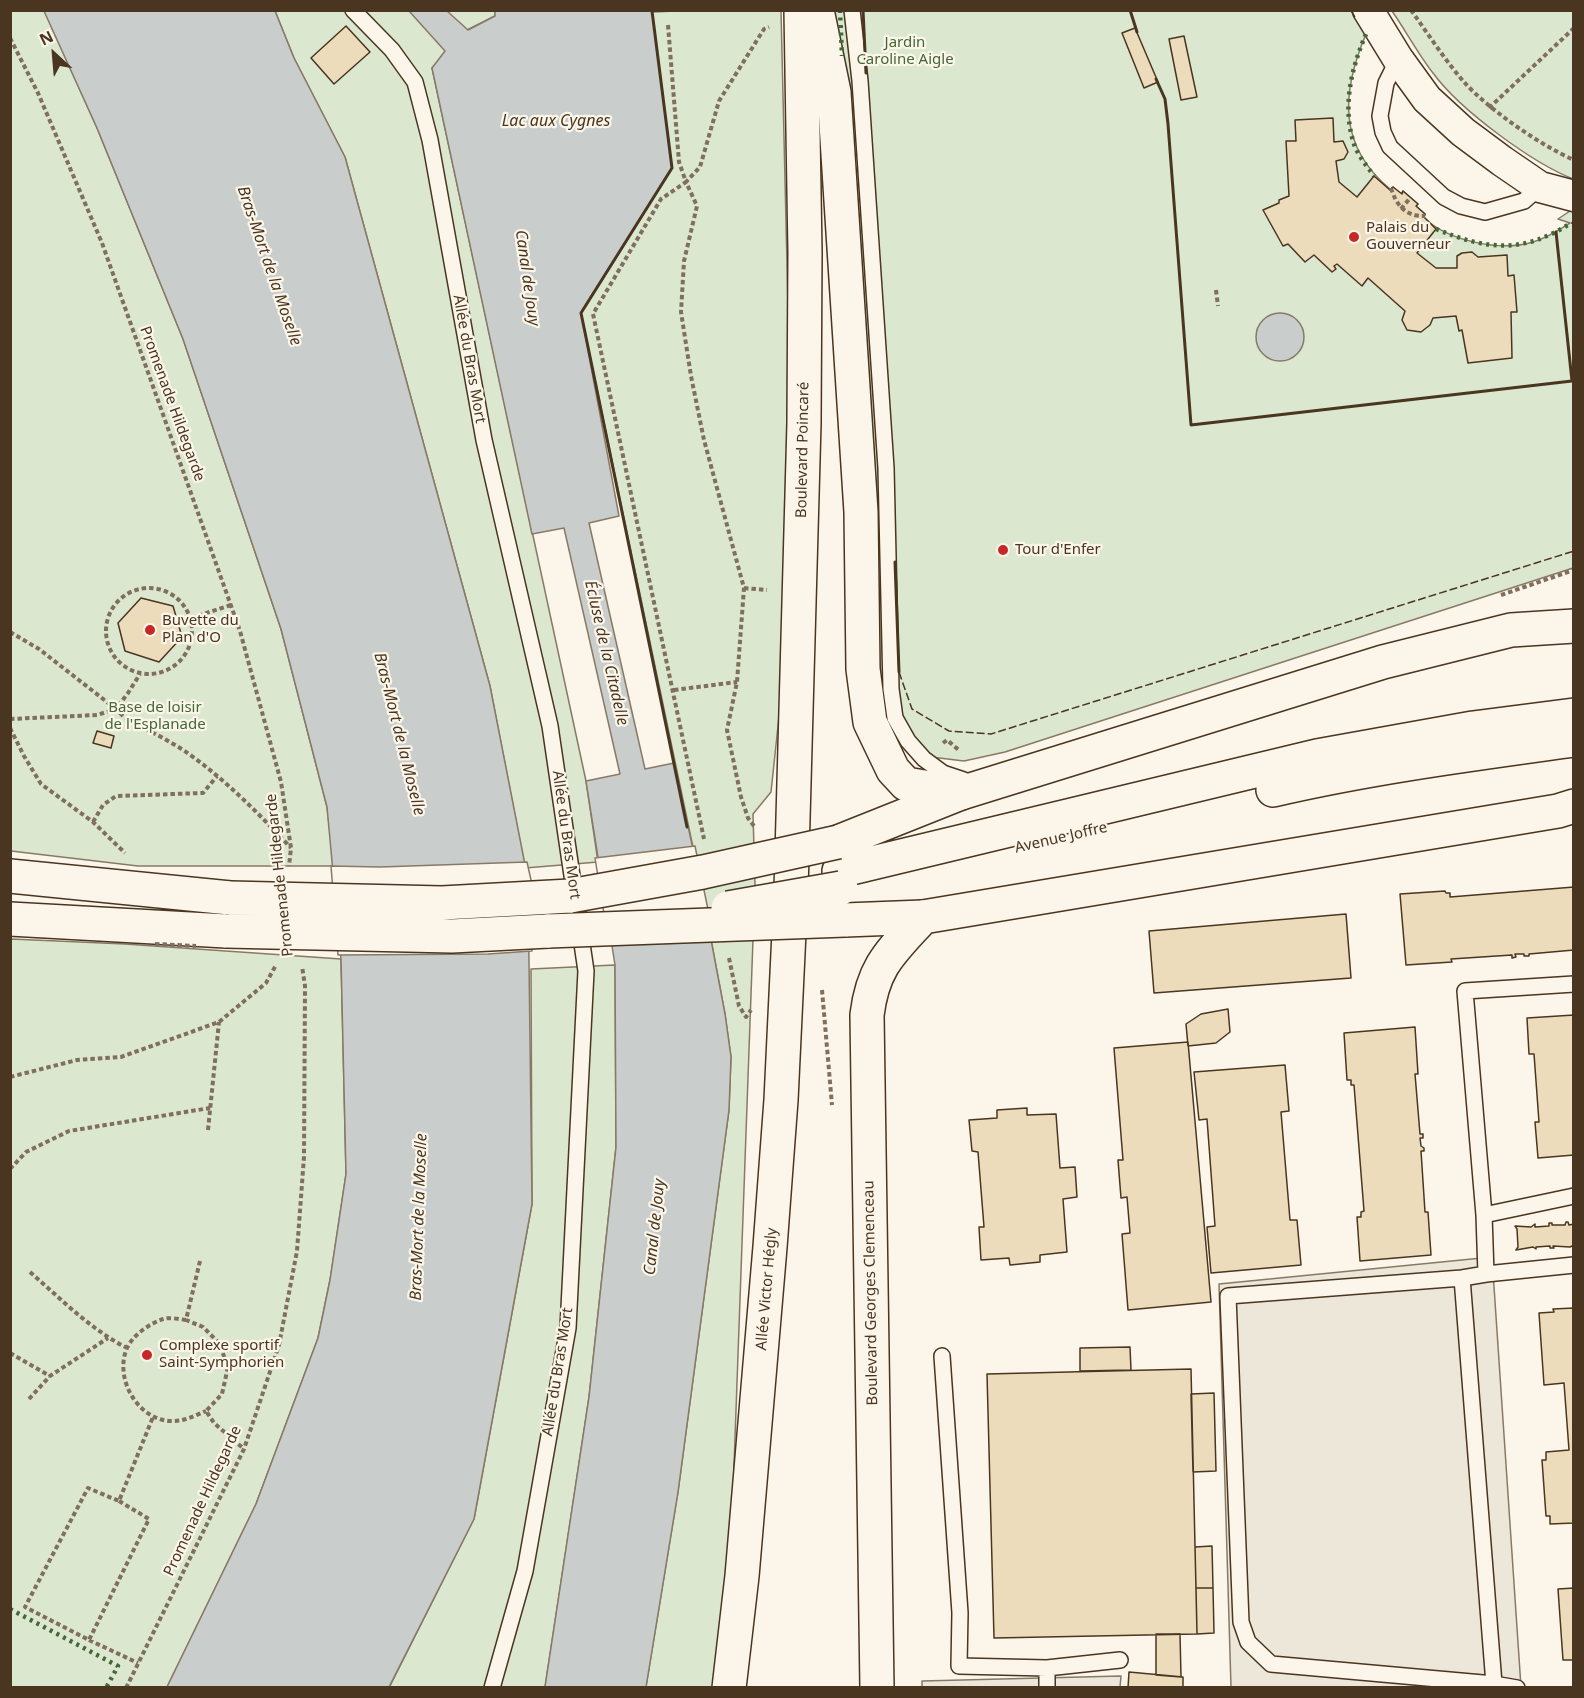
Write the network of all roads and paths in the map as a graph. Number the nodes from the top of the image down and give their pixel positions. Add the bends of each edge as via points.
1 (353, 10) edge
2 (817, 10) edge
3 (852, 10) edge
4 (1368, 10) edge
5 (1411, 10) edge
6 (787, 18) edge
7 (668, 26) dead end
8 (1574, 28) edge
9 (10, 38) edge
10 (1398, 59) junction
11 (1491, 106) junction
12 (1463, 132) junction
13 (1574, 160) edge
14 (686, 182) junction
15 (1540, 187) junction
16 (1392, 188) dead end
17 (1574, 196) edge
18 (1410, 197) dead end
19 (1401, 209) junction
20 (1425, 216) dead end
21 (1216, 290) dead end
22 (1218, 306) dead end
23 (744, 588) junction
24 (772, 590) dead end
25 (1574, 602) edge
26 (231, 605) junction
27 (191, 618) junction
28 (1511, 630) junction
29 (1566, 631) edge
30 (10, 632) edge
31 (140, 674) junction
32 (736, 682) junction
33 (674, 690) junction
34 (116, 709) junction
35 (1574, 715) edge
36 (10, 719) edge
37 (10, 728) edge
38 (1574, 740) edge
39 (217, 776) junction
40 (974, 790) junction
41 (1568, 810) edge
42 (93, 822) junction
43 (759, 832) dead end
44 (705, 842) dead end
45 (291, 848) junction
46 (133, 861) dead end
47 (839, 867) junction
48 (286, 870) dead end
49 (298, 870) dead end
50 (290, 875) dead end
51 (10, 876) edge
52 (791, 890) joint
53 (923, 917) junction
54 (10, 919) edge
55 (548, 932) junction
56 (727, 947) dead end
57 (301, 957) dead end
58 (276, 964) dead end
59 (821, 982) dead end
60 (1574, 984) edge
61 (755, 1004) dead end
62 (219, 1022) junction
63 (10, 1077) edge
64 (210, 1108) junction
65 (833, 1109) dead end
66 (208, 1130) dead end
67 (10, 1169) edge
68 (1574, 1196) edge
69 (1484, 1215) junction
70 (200, 1261) dead end
71 (1574, 1265) edge
72 (30, 1272) dead end
73 (1486, 1274) junction
74 (1462, 1278) junction
75 (186, 1320) junction
76 (108, 1338) junction
77 (127, 1347) junction
78 (10, 1353) edge
79 (942, 1356) dead end
80 (50, 1376) junction
81 (28, 1399) dead end
82 (206, 1412) junction
83 (153, 1417) junction
84 (244, 1449) junction
85 (119, 1501) junction
86 (89, 1640) junction
87 (1120, 1660) dead end
88 (138, 1663) junction
89 (1047, 1668) junction
90 (1494, 1684) junction
91 (126, 1688) edge
92 (492, 1688) edge
93 (729, 1688) edge
94 (877, 1688) edge
95 (1047, 1688) edge
96 (1517, 1688) edge

1 - 92 lane, Allée du Bras Mort via 392,50 415,82 430,140 484,440 550,726 586,971 568,1328 525,1571
2 - 40 main road via 834,92 861,512 863,669 870,723 893,770 906,784
3 - 40 lane via 886,468 895,718 924,759
4 - 10 street
5 - 11 path via 1465,83
6 - 14 path via 764,29 719,100 700,167
6 - 52 main road, Boulevard Poincaré via 806,254
7 - 14 path via 679,162
8 - 11 path
9 - 26 path, Promenade Hildegarde via 38,93 102,243
10 - 12 street via 1427,99
10 - 15 lane via 1386,83 1380,116 1383,132 1390,147 1444,197 1485,212 1524,201
11 - 12 path
11 - 13 path
12 - 15 street
14 - 23 path via 697,206 684,261 681,312 704,440
14 - 33 path via 661,199 593,314
15 - 17 street
16 - 19 path
18 - 19 path
19 - 20 path
21 - 22 path
23 - 24 path
23 - 32 path
25 - 28 main road
26 - 27 path
26 - 45 path, Promenade Hildegarde via 281,782
27 - 31 path via 193,631 186,656 166,672
27 - 31 path via 184,604 158,589 136,590 117,602 105,630 107,644 114,658
28 - 29 main road
28 - 40 main road via 1383,662
30 - 34 path via 39,649
31 - 34 path
32 - 33 path
32 - 43 path via 727,730 741,797 748,818
33 - 44 path
34 - 36 path via 97,715
34 - 39 path
35 - 47 main road, Avenue Joffre via 1473,728 1317,756
37 - 42 path via 41,784
38 - 47 main road, Avenue Joffre via 1311,781
39 - 42 path via 203,793 116,796 103,805
39 - 45 path via 246,800
40 - 47 main road
41 - 53 main road
42 - 46 path
45 - 50 path, Promenade Hildegarde
47 - 51 main road, bridge via 704,872 570,896 442,903 230,898
47 - 55 main road, Avenue Joffre, bridge via 695,913
48 - 49 path
52 - 93 main road, Allée Victor Hégly via 770,1247
53 - 55 main road, bridge
53 - 94 main road, Boulevard Georges Clemenceau via 883,961 874,980 867,1015
54 - 55 main road, bridge via 226,931 452,936
56 - 61 path via 739,1006 746,1017
57 - 84 path, Promenade Hildegarde via 305,986 303,1157 297,1251 279,1345
58 - 62 path via 267,983
59 - 65 path
60 - 69 lane via 1465,991
62 - 63 path via 121,1057 77,1060
62 - 64 path
64 - 66 path
64 - 67 path via 69,1131 27,1152
68 - 69 lane
69 - 73 lane
70 - 75 path
71 - 73 lane
72 - 76 path
73 - 74 lane
74 - 90 lane
74 - 90 lane via 1228,1296 1241,1622 1248,1642 1271,1664
75 - 77 path via 164,1318 142,1330
75 - 82 path via 203,1327 219,1343 228,1367 222,1394
76 - 77 path
76 - 80 path
77 - 83 path via 123,1369 128,1390
78 - 80 path
79 - 89 lane via 960,1613 959,1666
80 - 81 path
82 - 83 path via 186,1420
82 - 84 path
83 - 85 path
84 - 88 path, Promenade Hildegarde
85 - 86 path via 149,1520
85 - 86 path via 88,1488 25,1607
86 - 88 path
87 - 89 lane
88 - 91 path, Promenade Hildegarde
89 - 95 lane
90 - 96 lane

